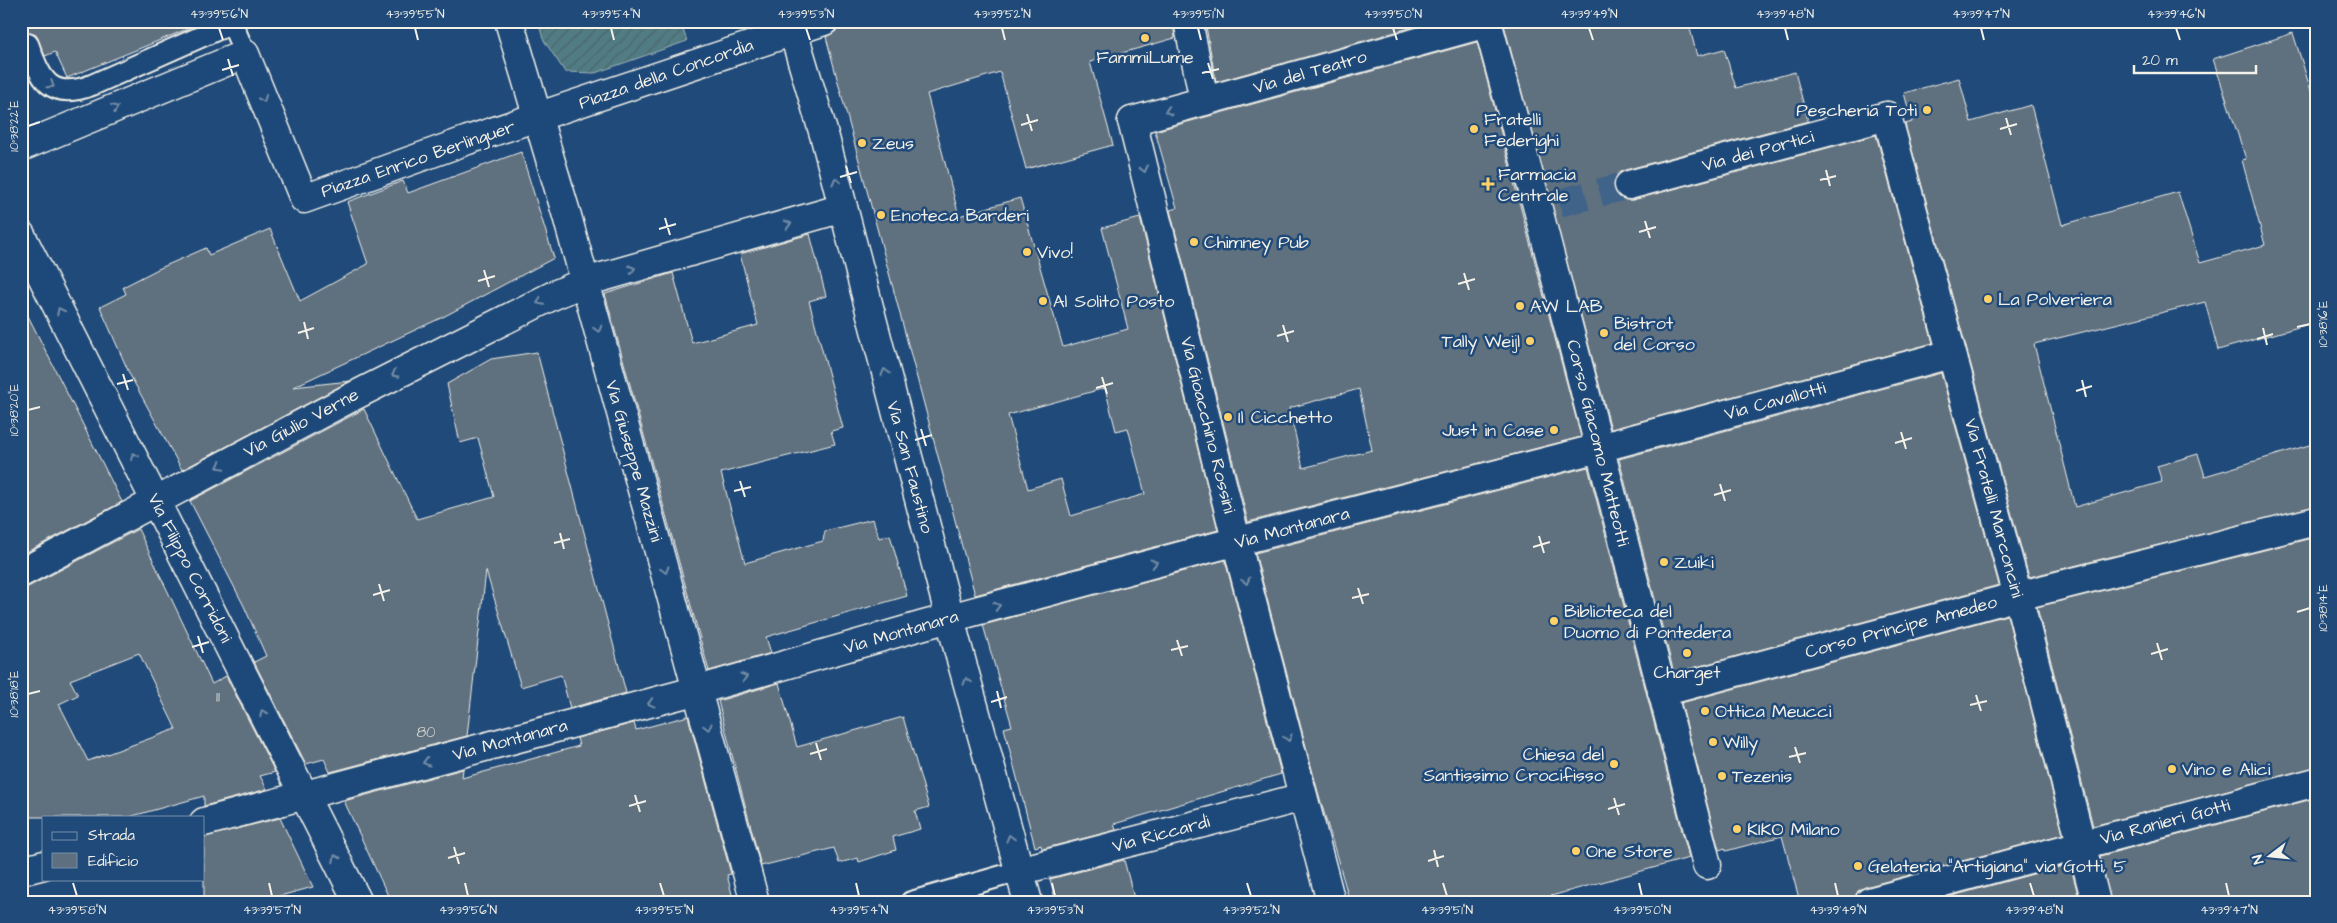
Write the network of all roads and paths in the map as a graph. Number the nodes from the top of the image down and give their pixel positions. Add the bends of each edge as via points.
1 (509, 21) edge
2 (824, 21) edge
3 (1188, 21) edge
4 (231, 22) edge
5 (1487, 22) edge
6 (793, 31) junction
7 (28, 44) dead end
8 (245, 54) junction
9 (1204, 101) junction
10 (1887, 116) joint
11 (538, 118) junction
12 (1132, 121) joint
13 (21, 147) edge
14 (1629, 185) tunnel mouth
15 (843, 208) junction
16 (21, 235) edge
17 (585, 282) junction
18 (1951, 354) junction
19 (1599, 448) junction
20 (156, 500) junction
21 (2316, 521) edge
22 (1237, 542) junction
23 (21, 573) edge
24 (2018, 596) junction
25 (950, 618) junction
26 (698, 690) junction
27 (1662, 692) junction
28 (2316, 782) edge
29 (304, 795) junction
30 (1303, 797) junction
31 (205, 822) edge
32 (2080, 844) junction
33 (1707, 864) dead end
34 (42, 866) edge
35 (21, 871) edge
36 (1019, 871) junction
37 (358, 902) edge
38 (755, 902) edge
39 (911, 902) edge
40 (1028, 902) edge
41 (1331, 902) edge
42 (1869, 902) edge
43 (2096, 902) edge

1 - 11 street, Via Giuseppe Mazzini
2 - 6 street, Piazza della Concordia
3 - 9 street
7 -> 4 lane via 44,80 58,90 72,91
4 - 8 lane, Piazza Enrico Berlinguer
5 - 9 street, Via del Teatro
5 - 19 street, Corso Giacomo Matteotti via 1548,206
6 - 11 street, Piazza della Concordia
15 -> 6 street, Via San Faustino
8 -> 11 street, Piazza Enrico Berlinguer via 304,199 423,155
13 -> 8 street
9 -> 12 street, Via del Teatro
10 - 14 street, Via dei Portici
10 - 18 street, Via Fratelli Marconcini
11 - 17 street, Via Giuseppe Mazzini
12 -> 22 street, Via Gioacchino Rossini
17 -> 15 street
25 -> 15 street, Via San Faustino
20 -> 16 street, Via Filippo Corridoni
17 -> 20 street, Via Giulio Verne via 456,343
17 -> 26 street, Via Giuseppe Mazzini
18 - 19 street, Via Cavallotti
18 - 24 street, Via Fratelli Marconcini
19 - 22 street, Via Montanara
19 - 27 street, Corso Giacomo Matteotti
20 - 23 street, Via Giulio Verne
29 -> 20 street, Via Filippo Corridoni
21 - 24 street, Corso Principe Amedeo
25 -> 22 street, Via Montanara
22 -> 30 street, Via Gioacchino Rossini
24 - 27 street, Corso Principe Amedeo
24 - 32 street, Via Fratelli Marconcini
26 -> 25 street, Via Montanara
36 -> 25 street, Via San Faustino
26 -> 29 street, Via Montanara
26 -> 38 street, Via Giuseppe Mazzini
27 - 33 street, Corso Giacomo Matteotti
28 - 32 street, Via Ranieri Gotti
29 - 31 street, Via Montanara
37 -> 29 street, Via Filippo Corridoni
30 - 36 street, Via Riccardi
30 - 41 street, Via Gioacchino Rossini
32 - 42 street, Via Ranieri Gotti
32 - 43 street, Via Fratelli Marconcini
34 - 35 street
36 - 39 lane
36 - 40 street, Via San Faustino

